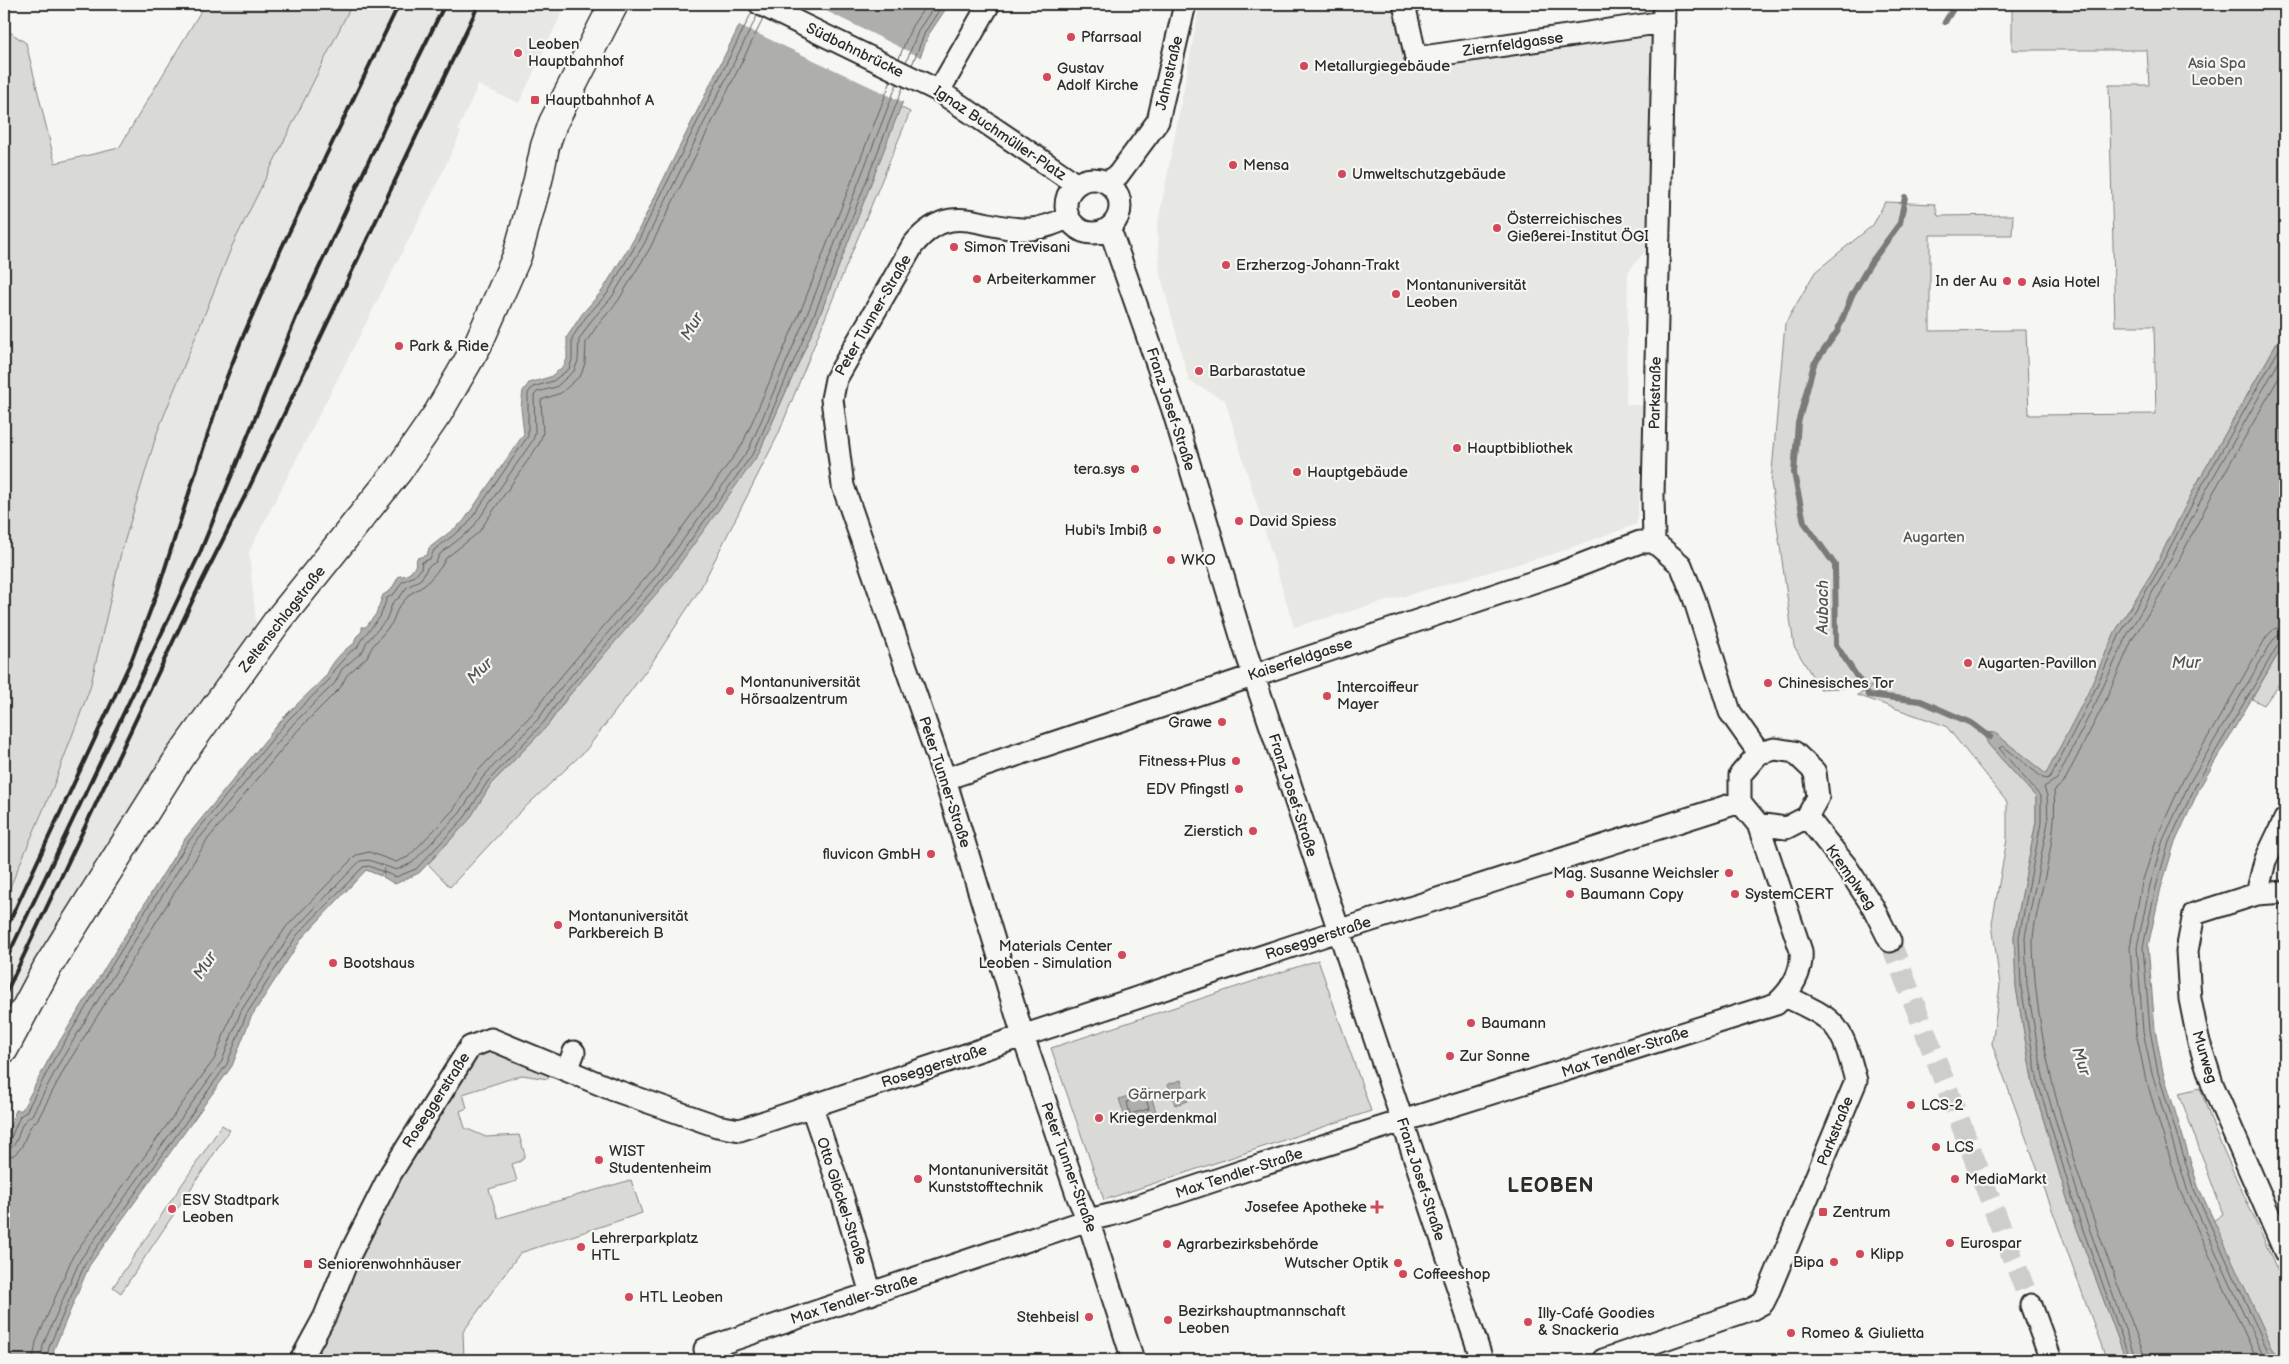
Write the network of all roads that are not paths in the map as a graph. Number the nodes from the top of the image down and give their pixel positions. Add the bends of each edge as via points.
1 (614, 4) edge
2 (760, 4) edge
3 (989, 4) edge
4 (1185, 4) edge
5 (1404, 4) edge
6 (1664, 13) edge
7 (931, 87) junction
8 (1107, 183) junction
9 (1075, 185) junction
10 (1068, 218) junction
11 (1106, 230) junction
12 (1654, 542) junction
13 (1254, 674) junction
14 (1759, 753) junction
15 (945, 778) junction
16 (1740, 802) junction
17 (1807, 817) junction
18 (2285, 819) edge
19 (1758, 824) junction
20 (2285, 892) edge
21 (2257, 894) junction
22 (1338, 931) junction
23 (1890, 941) tunnel mouth
24 (1784, 996) junction
25 (1023, 1036) junction
26 (4, 1049) edge
27 (812, 1108) junction
28 (1402, 1122) junction
29 (1088, 1220) junction
30 (2285, 1252) edge
31 (871, 1294) junction
32 (2031, 1305) tunnel mouth
33 (707, 1355) edge
34 (301, 1360) edge
35 (1133, 1360) edge
36 (1482, 1360) edge
37 (1603, 1360) edge
38 (2051, 1360) edge

1 - 26 main road, Zeltenschlagstraße via 553,124 517,256 478,344 438,413 398,471 276,623 179,758 46,968
2 - 7 street, Südbahnbrücke
3 - 7 street
4 - 8 street, Jahnstraße via 1158,121 1118,175
5 - 6 street, Ziernfeldgasse via 1416,58
6 - 12 street, Parkstraße
7 - 9 street, Ignaz Buchmüller-Platz
8 - 9 street, Ignaz Buchmüller-Platz via 1092,179
8 - 11 street via 1118,195 1120,203 1113,224
9 - 10 street, Ignaz Buchmüller-Platz via 1066,204
10 - 11 street via 1084,232
10 - 15 street, Peter Tunner-Straße via 1031,229 952,219 925,230 913,245 836,380 832,399 843,486
11 - 13 street, Franz Josef-Straße via 1113,238 1132,289 1173,410
12 - 13 street, Kaiserfeldgasse via 1640,542 1560,574
12 - 14 street via 1681,565 1730,712
13 - 15 street, Kaiserfeldgasse
13 - 22 street, Franz Josef-Straße
14 - 16 street via 1740,775
14 - 17 street via 1775,749 1794,752 1815,772 1818,797
15 - 25 street, Peter Tunner-Straße
16 - 19 street
16 - 22 street, Roseggerstraße
17 - 19 street via 1786,828
17 - 23 street, Kremplweg via 1868,899
18 - 21 street via 2265,861
19 - 24 street via 1801,952 1800,970
20 - 21 street, Murweg
21 - 30 street, Murweg via 2194,914 2187,952 2190,999 2213,1086
22 - 25 street, Roseggerstraße
22 - 28 street, Franz Josef-Straße
24 - 28 street, Max Tendler-Straße via 1776,1004
24 - 37 street, Parkstraße via 1823,1014 1835,1024 1847,1047 1856,1081 1767,1295 1763,1303 1752,1309
25 - 27 street, Roseggerstraße
25 - 29 street, Peter Tunner-Straße
27 - 31 street, Otto Glöckel-Straße
27 - 34 street, Roseggerstraße via 753,1127 729,1130 614,1090 570,1061 491,1039 470,1047 391,1173 349,1256 325,1316
28 - 29 street, Max Tendler-Straße
28 - 36 street, Franz Josef-Straße
29 - 31 street, Max Tendler-Straße
29 - 35 street, Peter Tunner-Straße
31 - 33 street, Max Tendler-Straße
32 - 38 street

